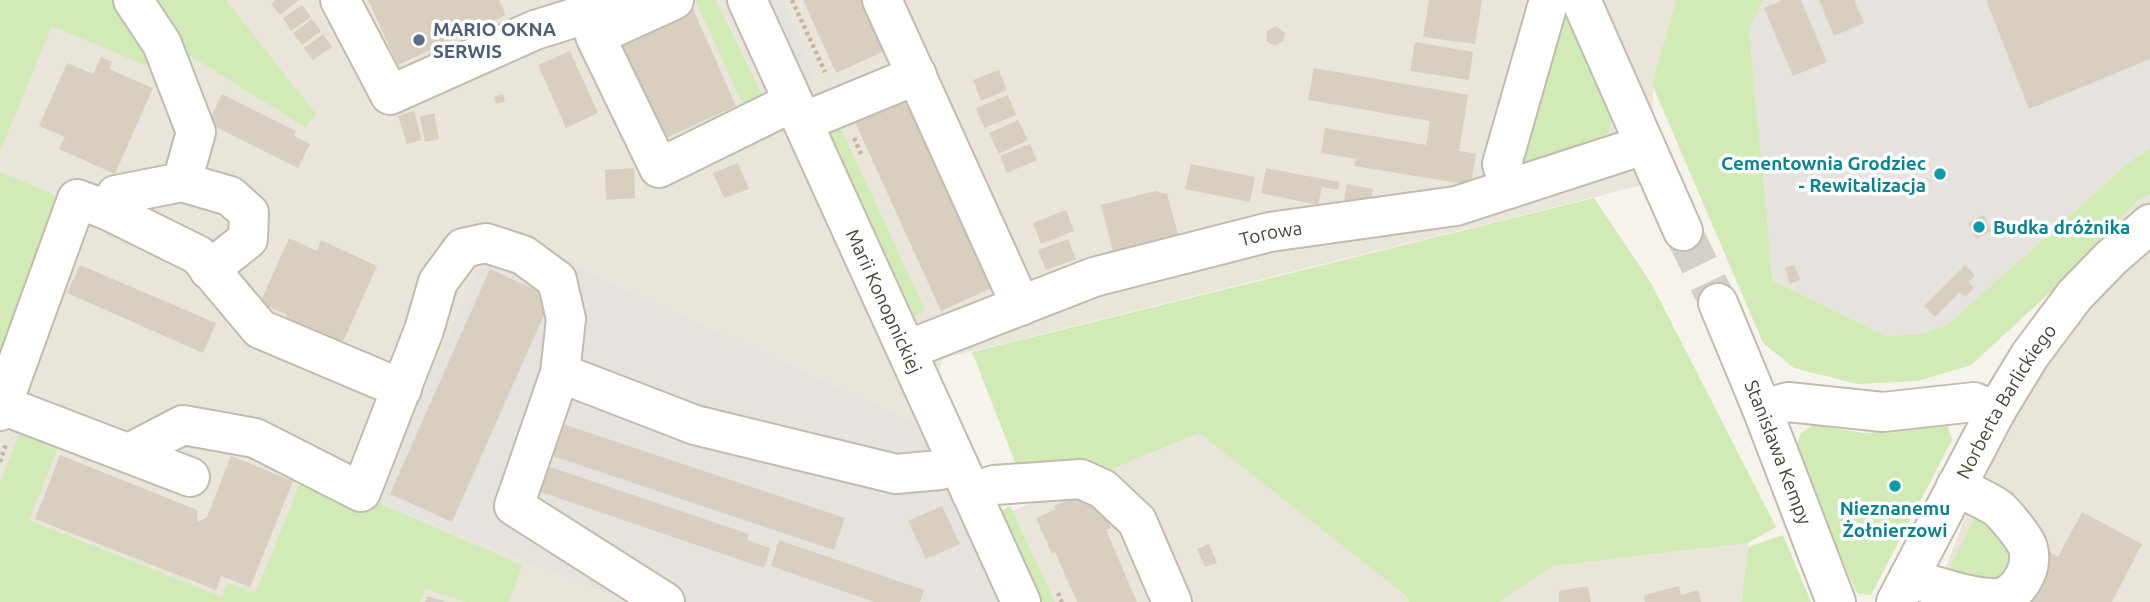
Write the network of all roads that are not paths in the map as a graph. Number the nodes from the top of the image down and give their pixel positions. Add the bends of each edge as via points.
1 (133, 0) edge
2 (340, 0) edge
3 (674, 0) edge
4 (747, 0) edge
5 (882, 0) edge
6 (1549, 0) edge
7 (1581, 0) edge
8 (619, 9) edge
9 (916, 75) junction
10 (798, 112) junction
11 (1644, 145) junction
12 (182, 182) junction
13 (1509, 189) junction
14 (107, 211) junction
15 (2150, 224) edge
16 (1683, 231) tunnel mouth
17 (209, 270) junction
18 (1718, 303) tunnel mouth
19 (1021, 306) junction
20 (907, 350) junction
21 (560, 373) junction
22 (402, 389) junction
23 (1, 408) edge
24 (1762, 409) junction
25 (1996, 411) junction
26 (129, 453) junction
27 (190, 477) dead end
28 (964, 478) junction
29 (1956, 486) junction
30 (1903, 589) edge
31 (665, 602) edge
32 (1021, 602) edge
33 (1172, 602) edge
34 (1836, 602) edge

1 - 12 street via 162,44 196,132
2 - 8 street via 390,95 534,30
3 - 8 street
4 - 10 street, Marii Konopnickiej
5 - 9 street
6 - 13 street via 1502,164
7 - 11 street
8 - 10 street via 595,36 659,169
9 - 10 street
9 - 19 street
10 - 20 street, Marii Konopnickiej
11 - 13 street, Torowa
11 - 16 street
12 - 14 street via 116,195
12 - 17 street via 230,195 249,213 248,239
13 - 19 street, Torowa via 1456,206 1270,232 1094,277
14 - 17 street via 198,255
14 - 23 street via 77,199
15 - 25 street, Norberta Barlickiego via 2075,295
17 - 22 street via 260,329
18 - 24 street, Stanisława Kempy
19 - 20 street, Torowa
20 - 28 street, Marii Konopnickiej
21 - 22 street via 566,319 557,280 523,255 486,243 463,248 438,282
21 - 28 street via 695,425 896,474 940,470
21 - 31 street via 513,506
22 - 26 street via 361,492 255,438 184,425
23 - 26 street
24 - 25 street via 1788,402 1883,412 1974,402
24 - 34 street, Stanisława Kempy
25 - 29 street, Norberta Barlickiego
26 - 27 street
28 - 32 street, Marii Konopnickiej
28 - 33 street via 993,485 1081,479 1102,489 1137,521
29 - 30 street, Norberta Barlickiego
29 - 30 street via 1998,508 2028,547 2029,567 2019,586 2003,597 1936,588

